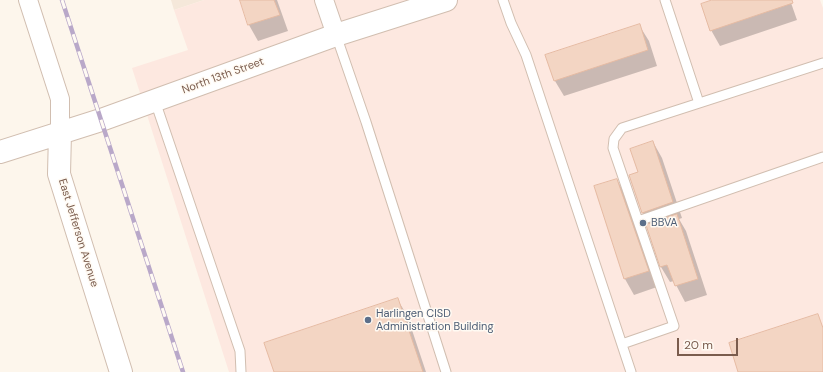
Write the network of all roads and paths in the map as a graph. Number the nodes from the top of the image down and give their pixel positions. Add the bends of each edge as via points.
1 (28, 0) edge
2 (324, 0) edge
3 (446, 0) edge
4 (503, 0) edge
5 (665, 0) edge
6 (336, 35) junction
7 (823, 63) edge
8 (155, 101) junction
9 (699, 103) junction
10 (60, 133) junction
11 (0, 152) edge
12 (823, 157) edge
13 (638, 221) junction
14 (622, 344) junction
15 (121, 372) edge
16 (241, 372) edge
17 (446, 372) edge
18 (631, 372) edge

1 - 10 street, East Jefferson Avenue via 60,99
2 - 6 street
3 - 6 street, North 13th Street
4 - 14 lane via 526,55
5 - 9 lane
6 - 8 street, North 13th Street
6 - 17 lane
7 - 9 lane
8 - 10 street, North 13th Street
8 - 16 lane via 240,351
9 - 13 lane via 622,128 614,139 613,148
10 - 11 street, North 13th Street
10 - 15 street, East Jefferson Avenue via 59,174
12 - 13 lane
13 - 14 lane via 674,326
14 - 18 lane

